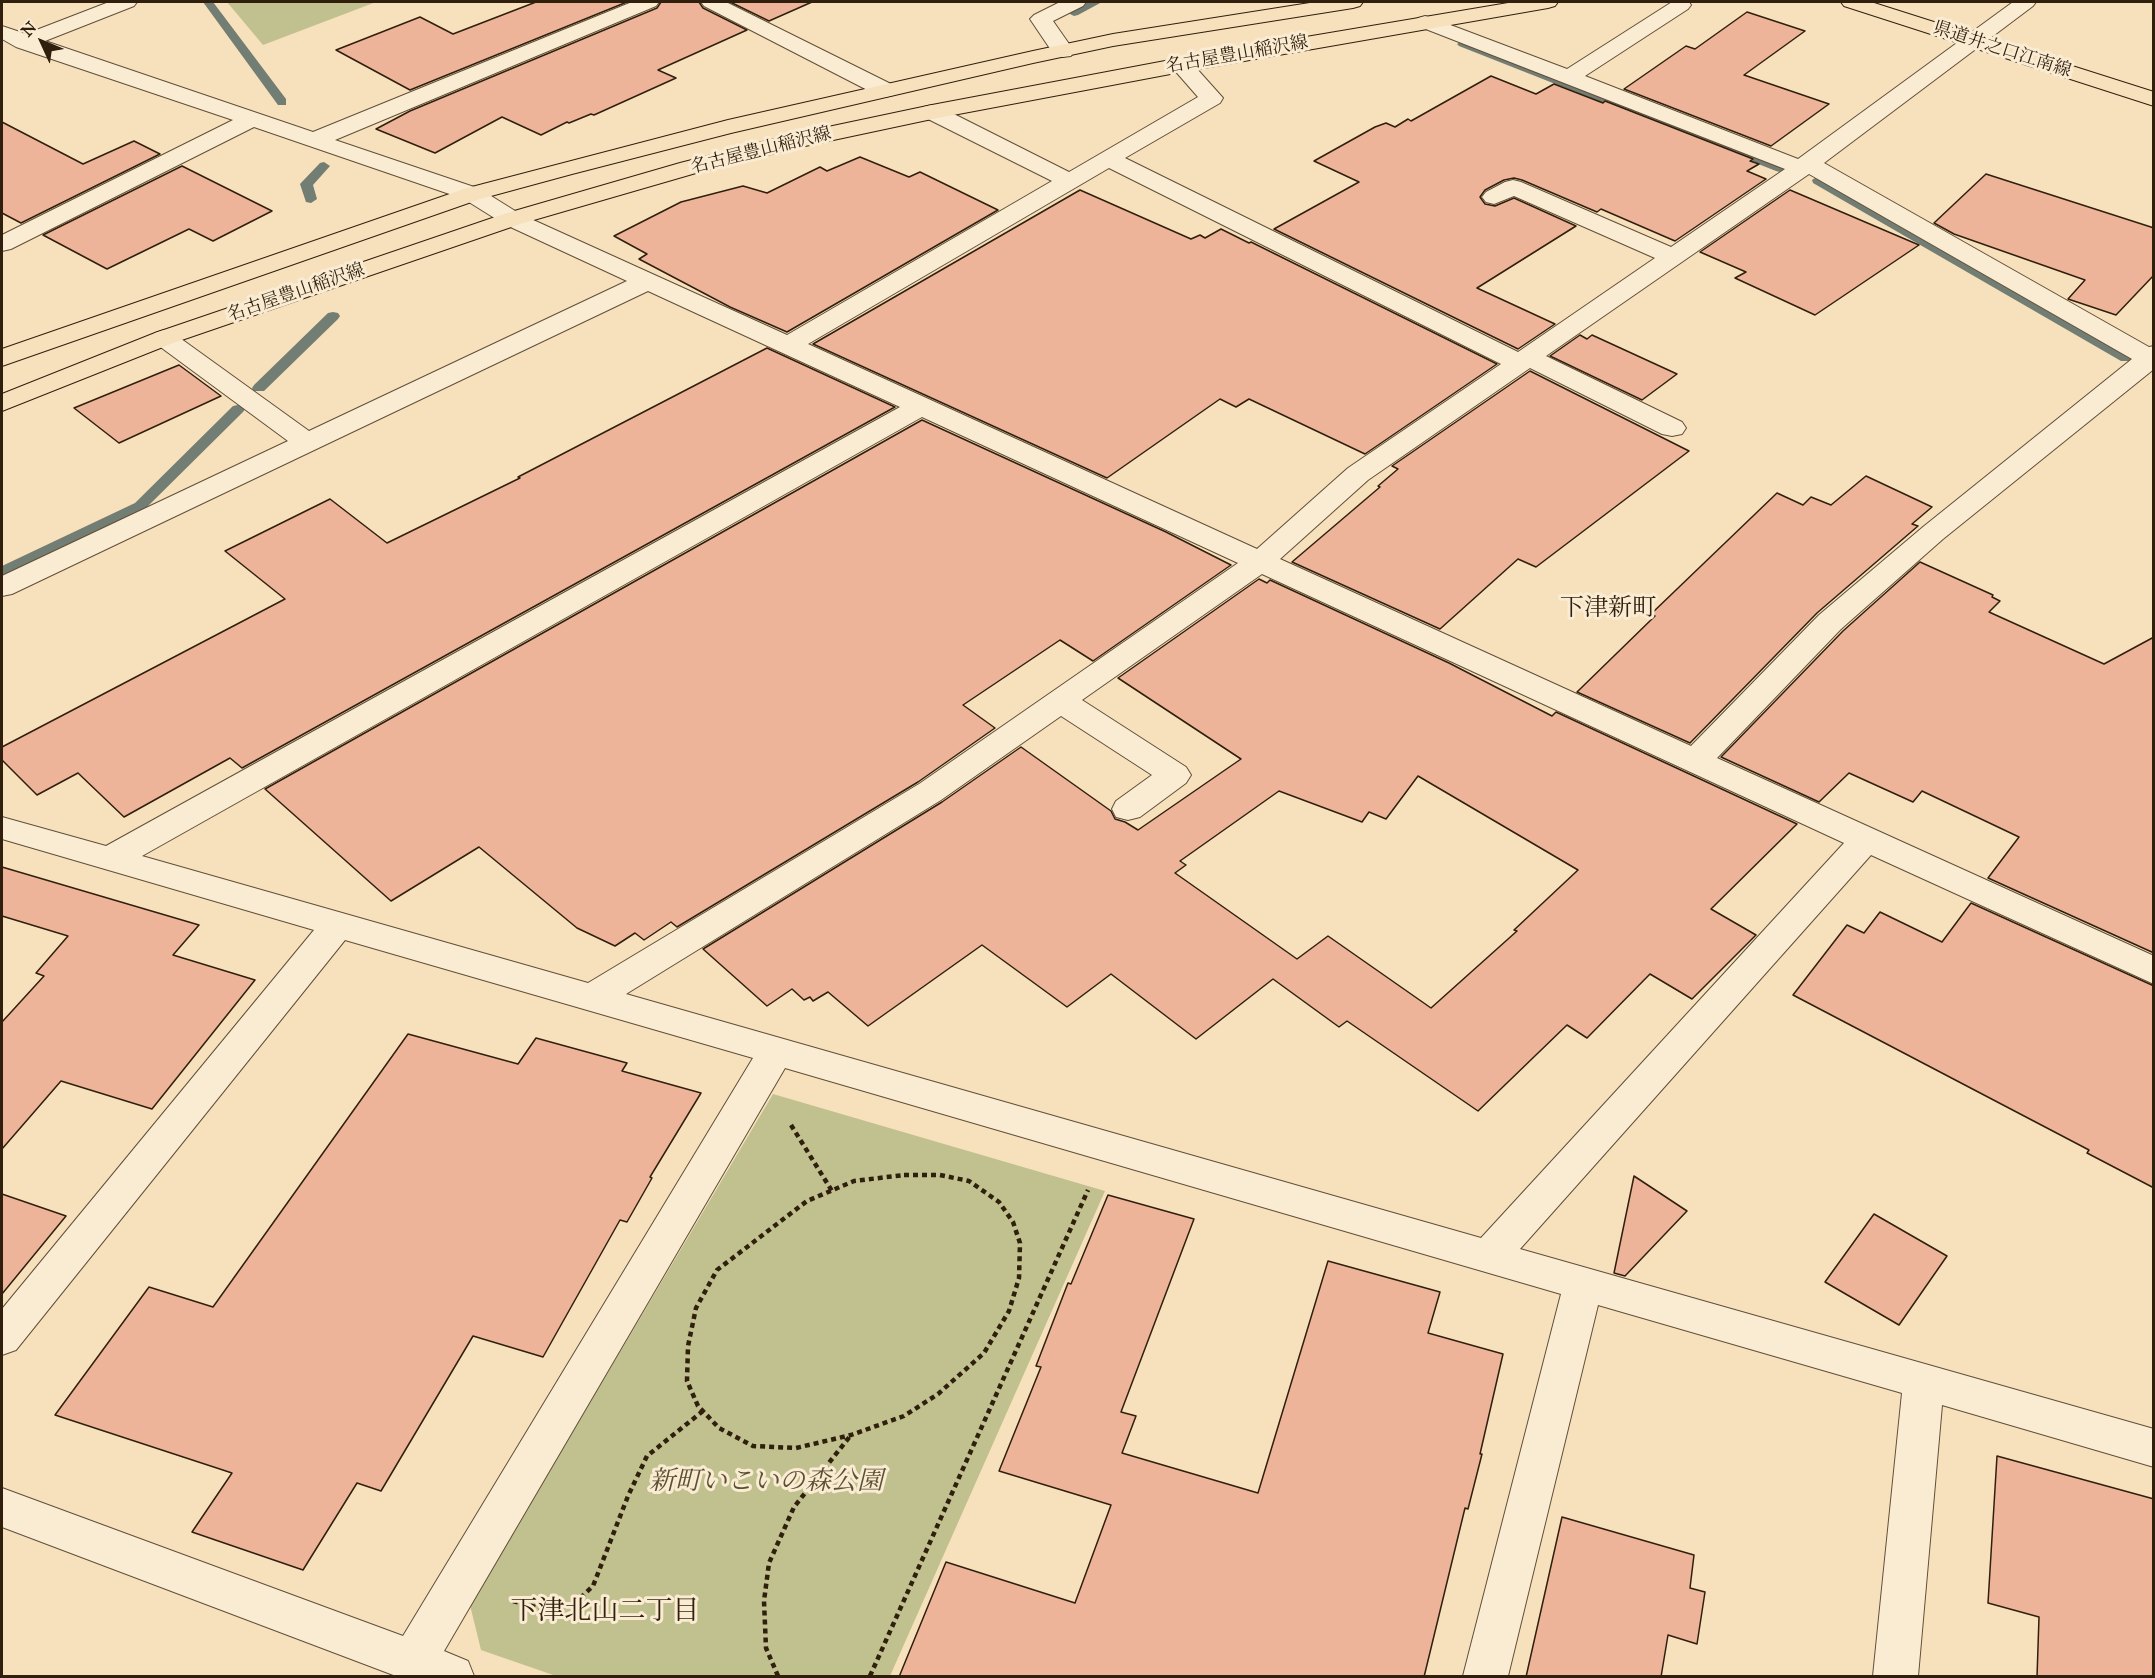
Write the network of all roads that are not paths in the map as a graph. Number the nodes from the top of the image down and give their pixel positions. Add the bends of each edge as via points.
1 (127, 2) edge
2 (649, 2) edge
3 (711, 2) edge
4 (1076, 2) edge
5 (1353, 2) edge
6 (1548, 2) edge
7 (1851, 2) edge
8 (2026, 2) edge
9 (1681, 5) dead end
10 (1425, 22) junction
11 (2, 32) edge
12 (1973, 41) junction
13 (24, 42) junction
14 (1063, 51) junction
15 (1180, 64) junction
16 (1568, 78) junction
17 (885, 90) junction
18 (2154, 99) edge
19 (932, 112) junction
20 (251, 120) junction
21 (312, 141) junction
22 (1109, 159) junction
23 (1805, 166) junction
24 (1071, 182) junction
25 (472, 194) junction
26 (1494, 197) dead end
27 (512, 219) junction
28 (2, 244) edge
29 (1672, 258) junction
30 (648, 281) junction
31 (164, 338) junction
32 (788, 345) junction
33 (2, 358) edge
34 (2152, 358) edge
35 (1524, 360) junction
36 (2, 403) edge
37 (922, 406) junction
38 (1672, 428) dead end
39 (307, 442) junction
40 (1261, 561) junction
41 (2, 587) edge
42 (1061, 701) junction
43 (1695, 761) junction
44 (1128, 809) dead end
45 (2, 828) edge
46 (1867, 839) junction
47 (110, 859) junction
48 (338, 925) junction
49 (2154, 971) edge
50 (592, 998) junction
51 (768, 1063) junction
52 (1489, 1256) junction
53 (1584, 1283) junction
54 (2, 1338) edge
55 (1924, 1381) junction
56 (2154, 1448) edge
57 (2, 1508) edge
58 (413, 1662) junction
59 (452, 1677) edge
60 (1485, 1677) edge
61 (1895, 1677) edge

1 - 13 street
2 - 21 street
3 - 17 street
4 - 14 street via 1041,19
5 - 14 main road, 名古屋豊山稲沢線
6 - 10 main road, 名古屋豊山稲沢線
7 - 12 main road, 県道井之口江南線
8 - 12 street
9 - 16 street
10 - 15 main road, 名古屋豊山稲沢線
10 - 16 street
11 - 13 street
12 - 18 main road, 県道井之口江南線
12 - 23 street
13 - 20 street
14 - 17 main road, 名古屋豊山稲沢線
15 - 19 main road, 名古屋豊山稲沢線
15 - 22 street via 1212,98
16 - 23 street
17 - 25 main road, 名古屋豊山稲沢線
19 - 24 street
19 - 27 main road, 名古屋豊山稲沢線 via 790,142
20 - 21 street
20 - 28 street
21 - 25 street
22 - 24 street
22 - 35 street
23 - 29 street
23 - 34 street
24 - 32 street
25 - 27 street
25 - 33 main road, 名古屋豊山稲沢線
26 - 29 street via 1513,187
27 - 30 street
27 - 31 main road, 名古屋豊山稲沢線
29 - 35 street
30 - 32 street
30 - 39 street
31 - 36 main road, 名古屋豊山稲沢線
31 - 39 street
32 - 37 street
34 - 43 street via 1933,533 1830,622
35 - 38 street
35 - 40 street via 1358,474
37 - 40 street
37 - 47 street
39 - 41 street
40 - 42 street
40 - 43 street
42 - 44 street via 1175,775
42 - 50 street via 930,792
43 - 46 street
45 - 47 street
46 - 49 street
46 - 52 street
47 - 48 street
48 - 50 street
48 - 54 street
50 - 51 street
51 - 52 street via 1108,1146
51 - 58 street
52 - 53 street
53 - 55 street
53 - 60 street
55 - 56 street
55 - 61 street
57 - 58 street
58 - 59 street

